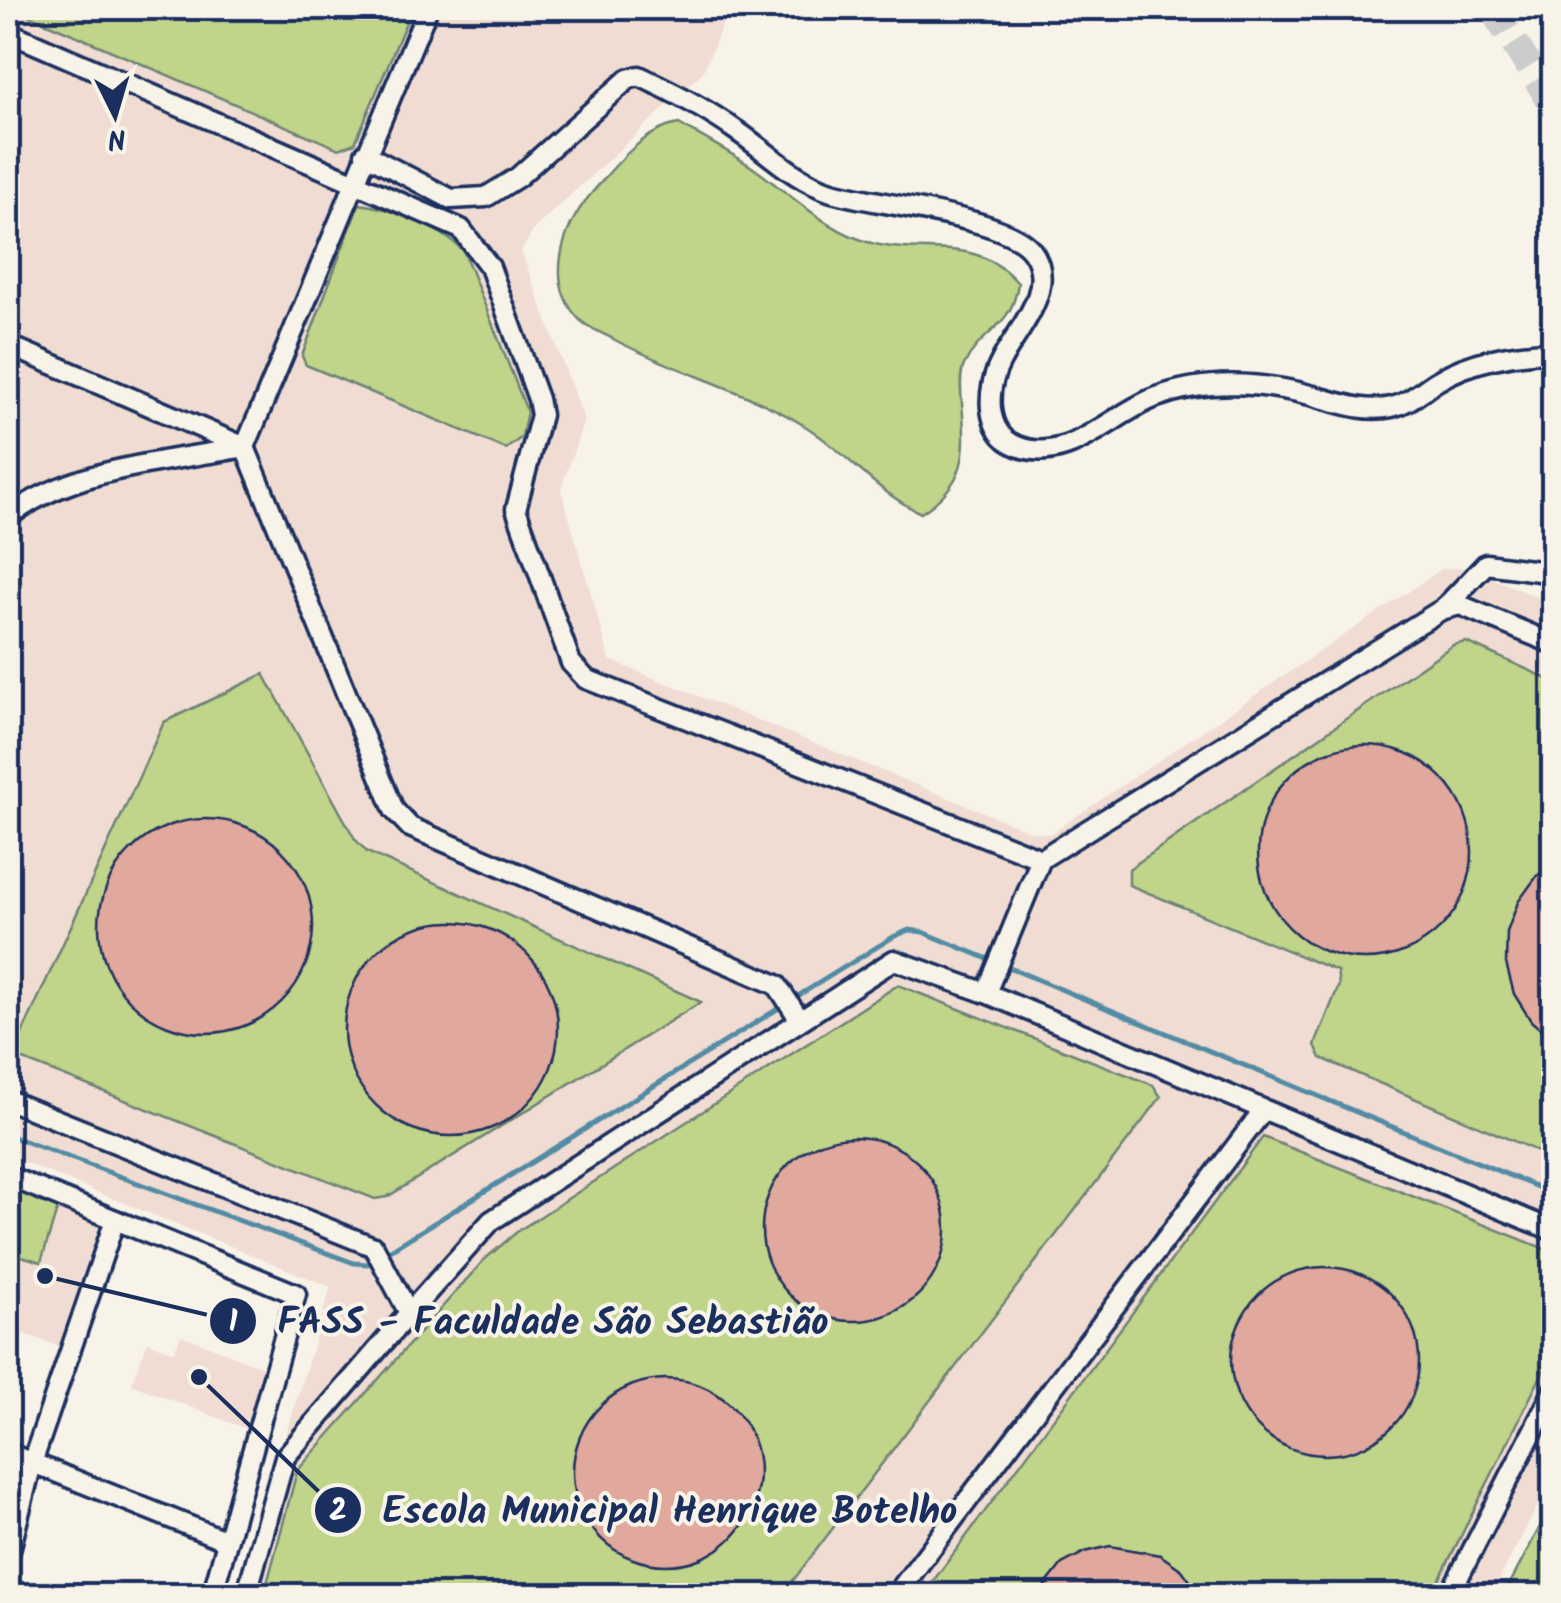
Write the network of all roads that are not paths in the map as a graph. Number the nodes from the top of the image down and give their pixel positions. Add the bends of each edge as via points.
1 (428, 8) edge
2 (8, 32) edge
3 (365, 154) junction
4 (353, 181) junction
5 (8, 345) edge
6 (1554, 352) edge
7 (245, 447) junction
8 (8, 516) edge
9 (1554, 574) edge
10 (1441, 610) junction
11 (1554, 644) edge
12 (1041, 859) junction
13 (986, 993) junction
14 (800, 1020) junction
15 (8, 1100) edge
16 (1262, 1112) junction
17 (8, 1176) edge
18 (115, 1220) junction
19 (1554, 1231) edge
20 (409, 1314) junction
21 (1554, 1390) edge
22 (8, 1453) edge
23 (32, 1463) junction
24 (227, 1541) junction
25 (8, 1558) edge
26 (212, 1596) edge
27 (246, 1596) edge
28 (895, 1596) edge
29 (1449, 1596) edge

1 - 3 street
2 - 4 street
3 - 4 street
3 - 6 street via 451,199 486,197 510,184 628,78 639,76 703,107 830,192 1009,232 1038,263 1028,320 1000,362 991,394 1001,438 1019,448 1066,447 1154,398 1214,384 1274,388 1364,409 1392,407 1478,364
4 - 7 street
4 - 12 street via 461,228 490,268 541,416 516,508 571,663 586,678
5 - 7 street
7 - 8 street via 89,478 52,489
7 - 14 street via 394,810 410,827 777,985
9 - 10 street via 1486,564
10 - 11 street via 1460,605
10 - 12 street
12 - 13 street
13 - 14 street via 894,960
13 - 16 street
14 - 20 street via 492,1222
15 - 20 street via 374,1247
16 - 19 street
16 - 28 street
17 - 18 street
18 - 23 street
18 - 24 street via 296,1294
20 - 27 street via 285,1458
21 - 29 street
22 - 23 street
23 - 24 street
23 - 25 street
24 - 26 street

